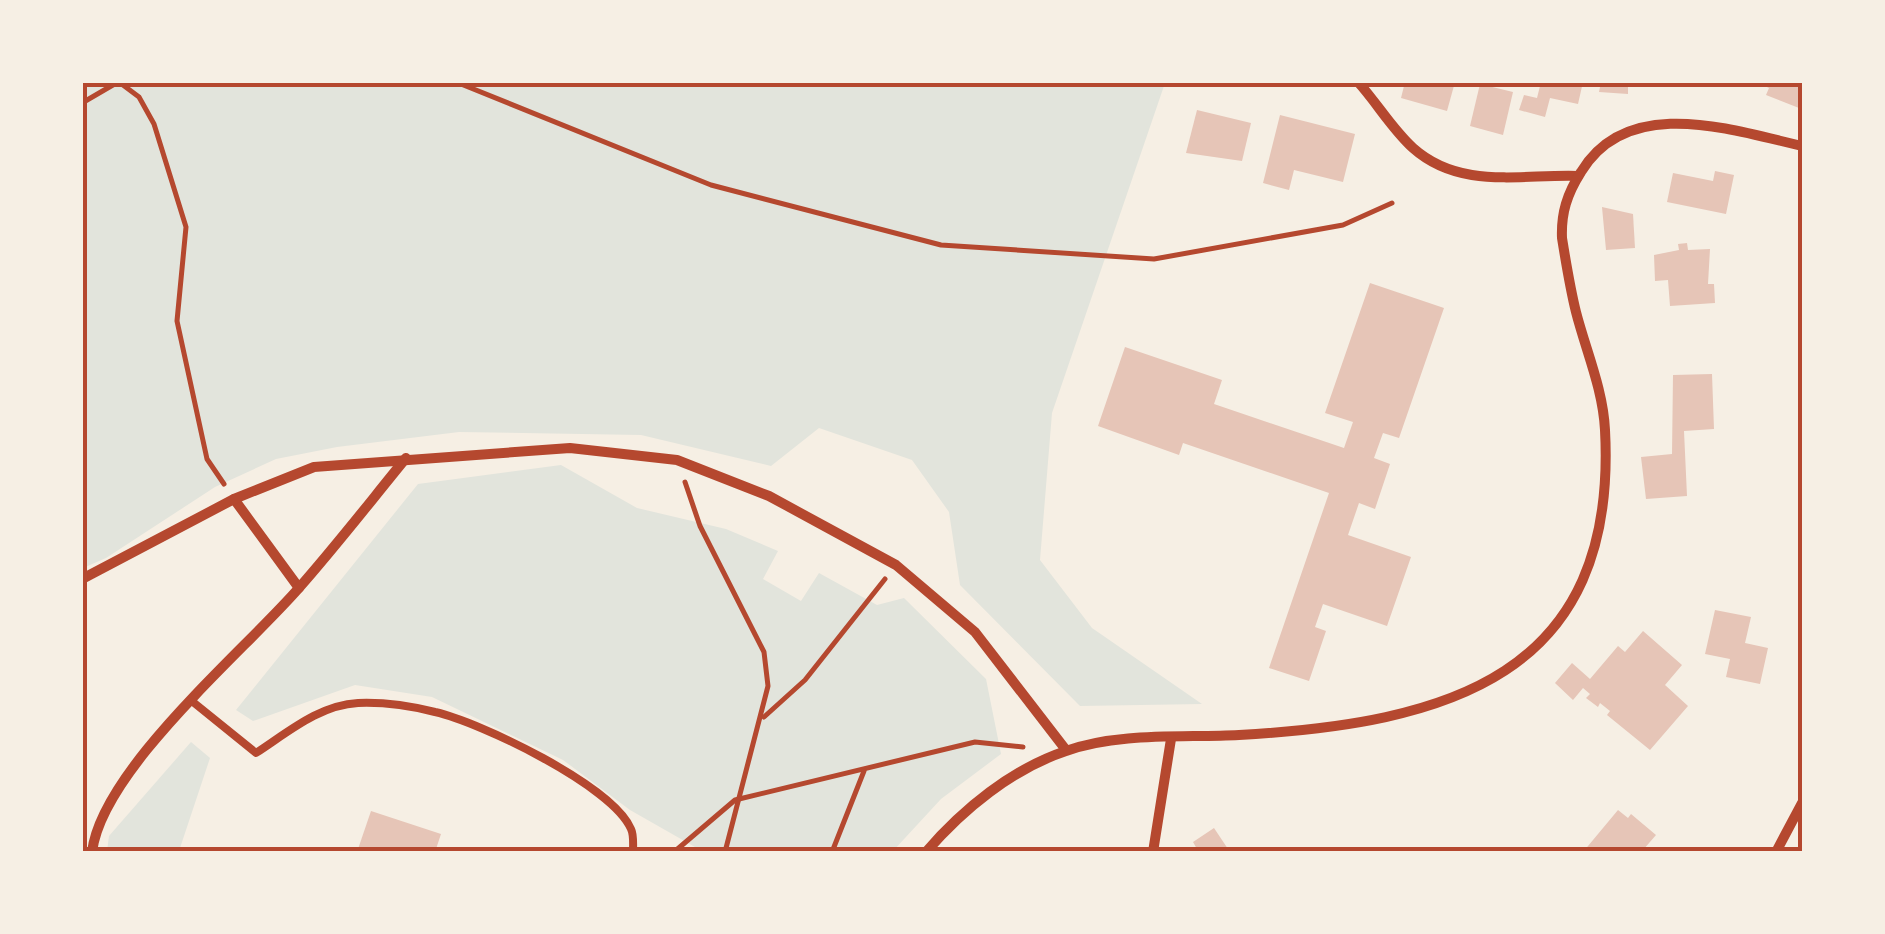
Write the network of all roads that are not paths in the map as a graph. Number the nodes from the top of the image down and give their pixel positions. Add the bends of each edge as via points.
1 (1358, 82) edge
2 (1802, 146) edge
3 (1578, 176) junction
4 (407, 458) junction
5 (234, 499) junction
6 (82, 579) edge
7 (299, 588) junction
8 (193, 702) junction
9 (1171, 739) junction
10 (1066, 750) junction
11 (1802, 802) edge
12 (92, 852) edge
13 (633, 852) edge
14 (926, 852) edge
15 (1153, 852) edge
16 (1776, 852) edge

1 - 3 street via 1414,148 1445,169 1486,178
2 - 3 street via 1655,124 1616,137
3 - 9 street via 1562,211 1562,238 1603,412 1606,488 1593,555 1560,623 1518,664 1439,704 1300,732
4 - 5 street via 314,467
4 - 7 street
4 - 10 street via 570,448 677,460 769,496 896,566 976,632
5 - 6 street
5 - 7 street
7 - 8 street
8 - 12 street via 112,795
8 - 13 lane via 256,753 316,714 356,703 436,712 515,742 562,770 620,815 631,829
9 - 10 street
9 - 15 street
10 - 14 street via 990,793
11 - 16 street

